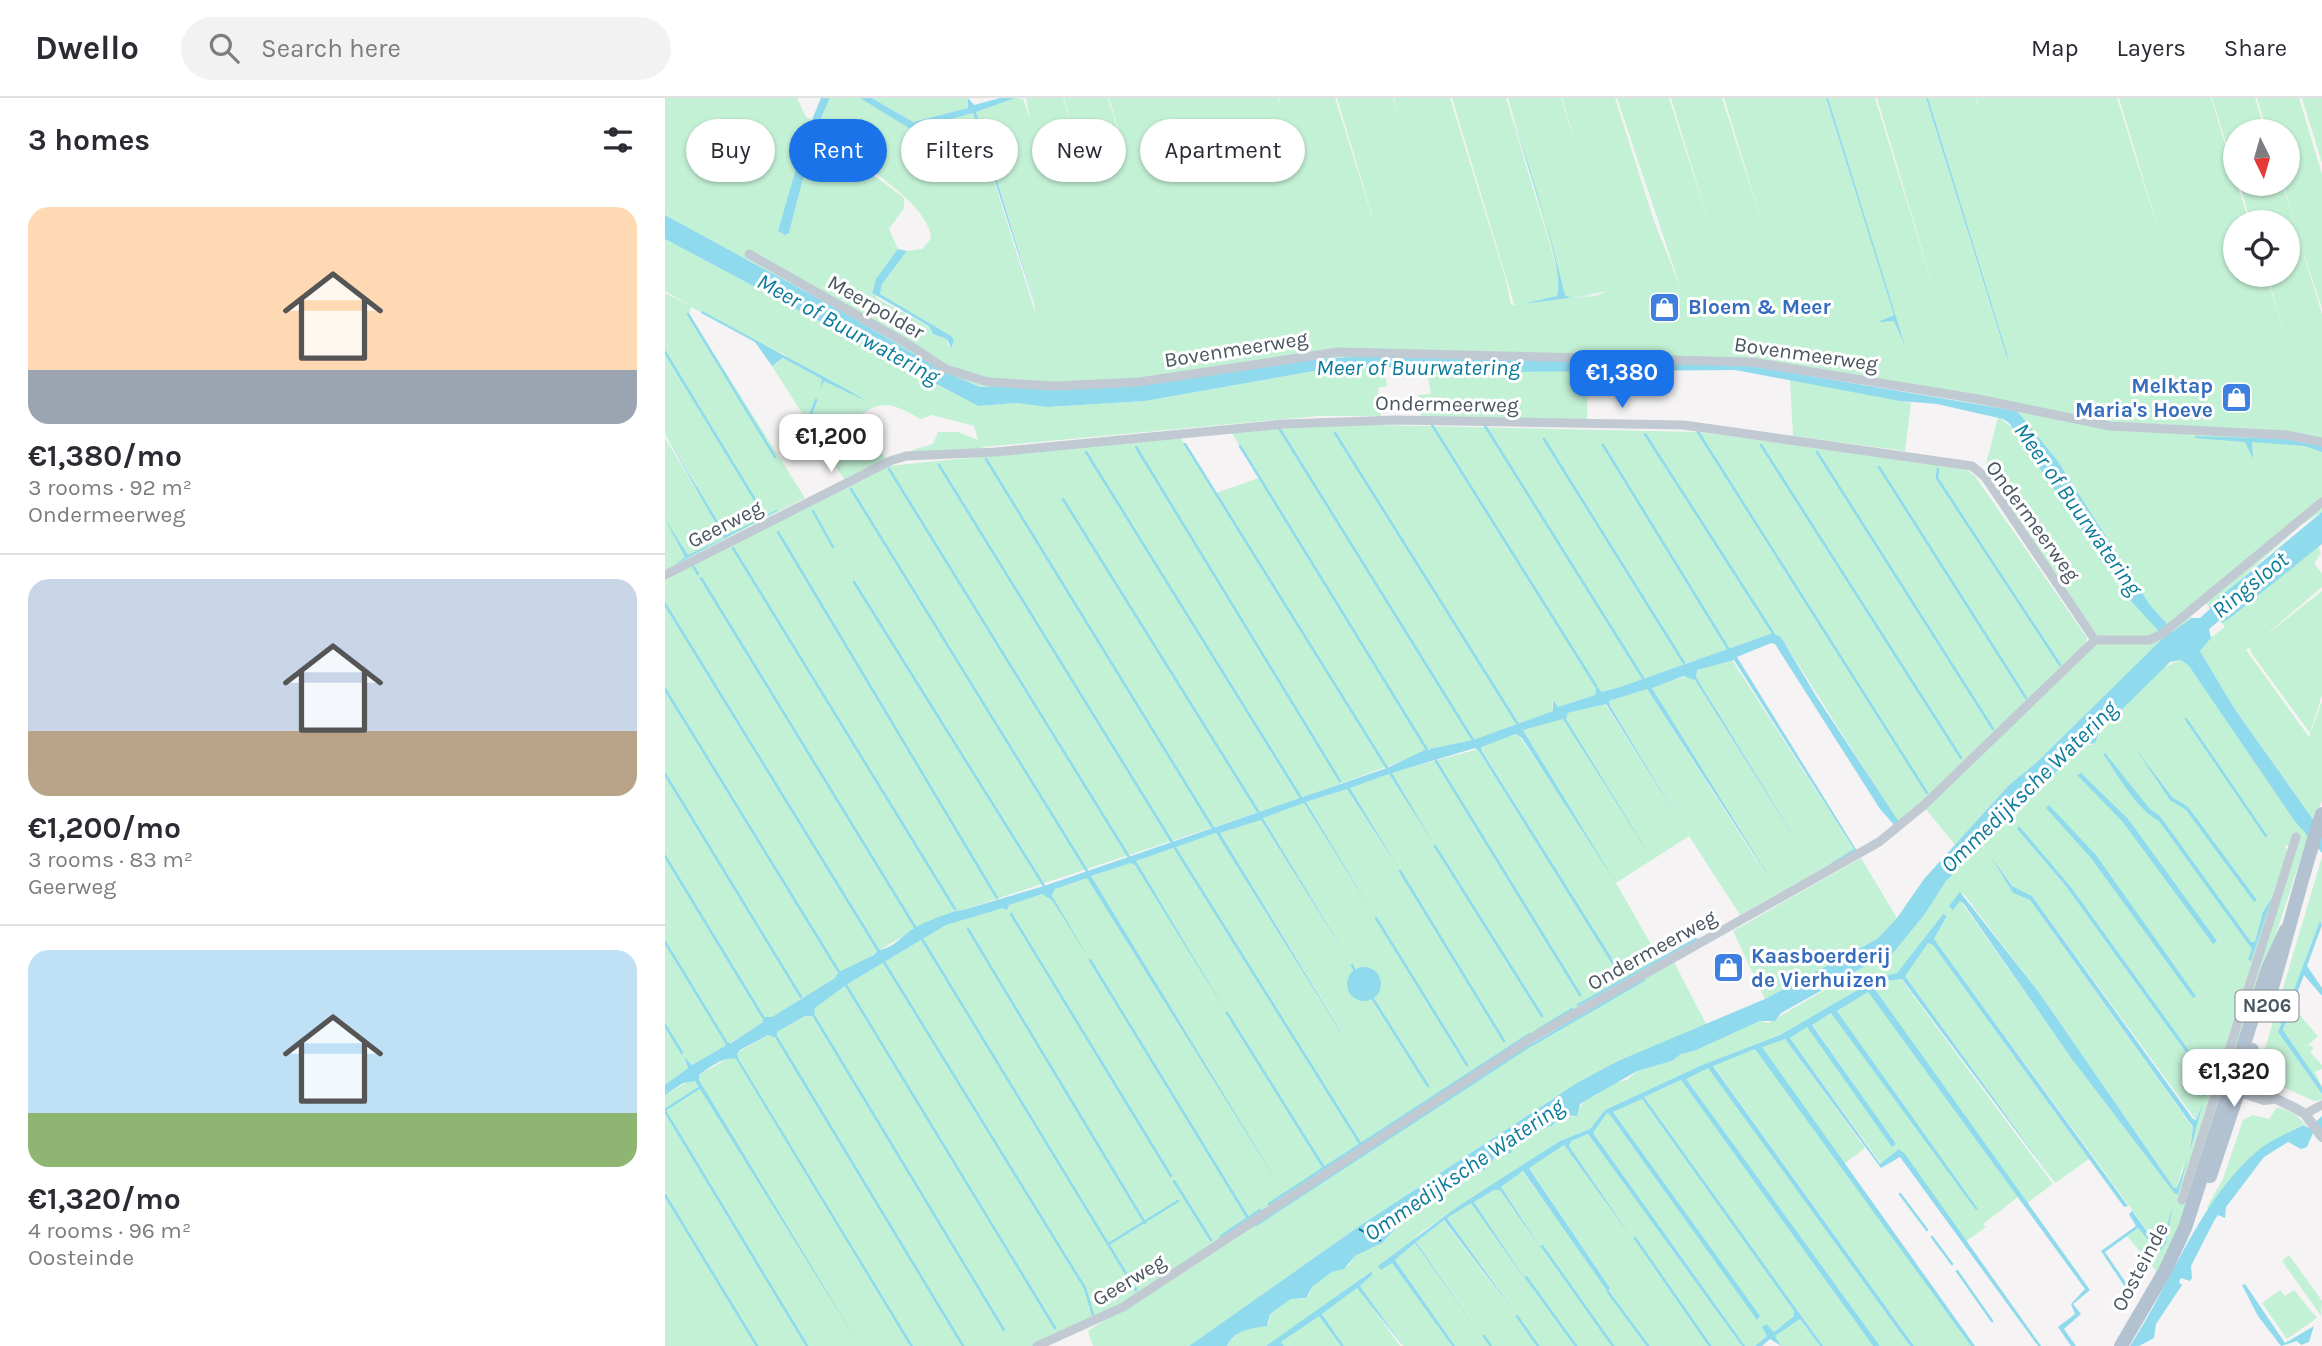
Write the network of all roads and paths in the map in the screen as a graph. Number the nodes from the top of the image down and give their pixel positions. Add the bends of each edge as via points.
1 (749, 254) dead end
2 (988, 382) joint
3 (2322, 442) edge
4 (1042, 448) joint
5 (2322, 502) edge
6 (665, 575) edge
7 (2095, 640) junction
8 (2322, 814) edge
9 (2296, 837) dead end
10 (2232, 1086) junction
11 (2322, 1105) edge
12 (2305, 1114) junction
13 (2318, 1131) edge
14 (1234, 1235) joint
15 (1037, 1346) edge
16 (2121, 1346) edge

1 - 2 street, Meerpolder via 946,369
2 - 3 street, Bovenmeerweg via 1056,386 1139,382 1349,352 1752,362 1978,398 2110,426 2287,435
4 - 6 street, Geerweg via 906,456 890,461
4 - 7 street, Ondermeerweg via 1325,421 1684,425 1966,464 1985,477
5 - 7 street via 2164,633 2149,640
7 - 14 street, Ondermeerweg via 1923,806 1879,842 1535,1036
8 - 10 main road, N206
9 - 10 street
10 - 12 street
10 - 16 main road, Oosteinde / N206 via 2165,1271
11 - 12 street
12 - 13 street
14 - 15 street, Geerweg via 1123,1307

